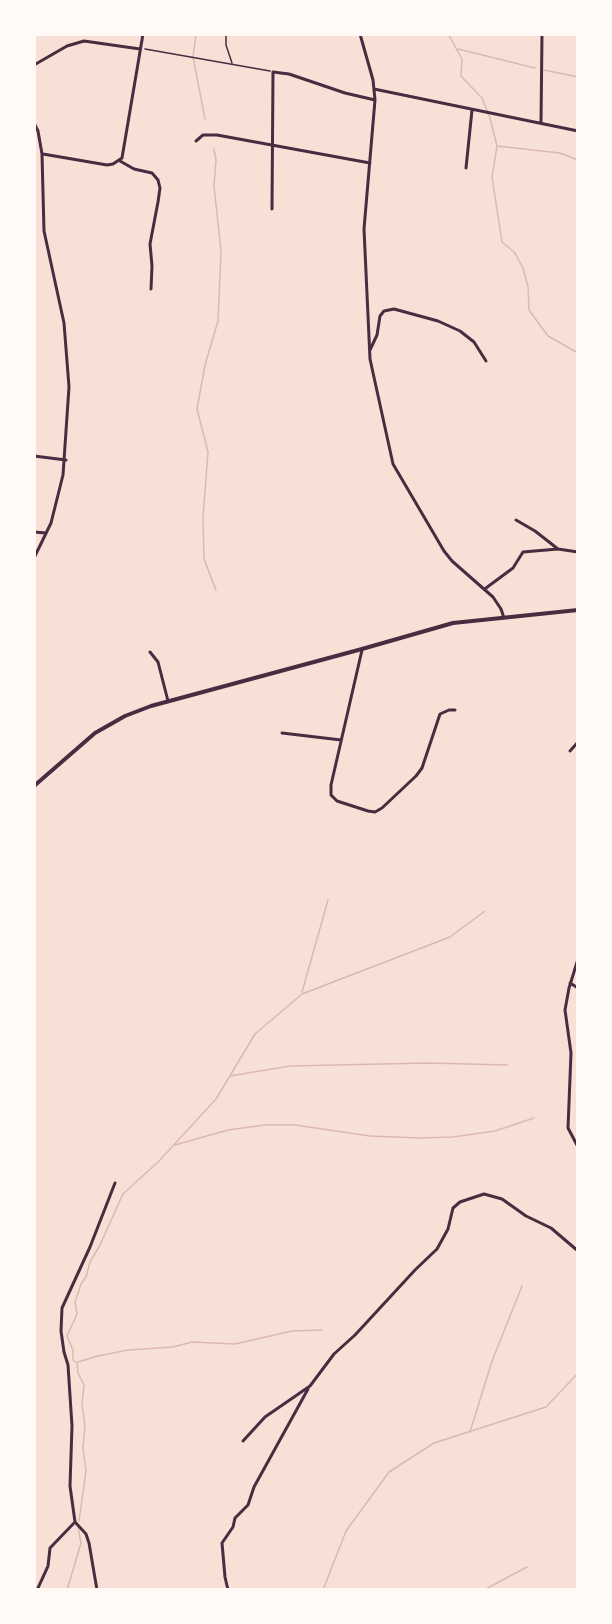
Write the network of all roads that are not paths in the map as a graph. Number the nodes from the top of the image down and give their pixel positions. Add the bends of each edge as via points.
1 (143, 34) edge
2 (360, 34) edge
3 (542, 34) edge
4 (141, 49) junction
5 (34, 65) edge
6 (374, 89) junction
7 (375, 100) junction
8 (472, 110) junction
9 (541, 122) junction
10 (34, 123) edge
11 (578, 131) edge
12 (196, 141) dead end
13 (272, 144) junction
14 (42, 154) junction
15 (120, 161) junction
16 (370, 163) junction
17 (466, 168) dead end
18 (272, 209) dead end
19 (151, 289) dead end
20 (369, 352) junction
21 (486, 361) dead end
22 (34, 456) edge
23 (66, 460) junction
24 (516, 520) dead end
25 (34, 532) edge
26 (46, 533) junction
27 (558, 549) junction
28 (578, 552) edge
29 (34, 558) edge
30 (485, 589) junction
31 (578, 610) edge
32 (504, 618) junction
33 (362, 649) junction
34 (150, 652) dead end
35 (168, 701) junction
36 (455, 710) dead end
37 (282, 733) dead end
38 (341, 740) junction
39 (578, 742) edge
40 (570, 751) dead end
41 (34, 786) edge
42 (578, 959) edge
43 (570, 983) junction
44 (578, 988) edge
45 (578, 1147) edge
46 (115, 1183) dead end
47 (578, 1251) edge
48 (310, 1386) junction
49 (243, 1441) dead end
50 (75, 1522) junction
51 (37, 1590) edge
52 (97, 1590) edge
53 (228, 1590) edge

1 - 4 street
2 - 6 street
3 - 9 street
4 - 5 street via 84,41
4 - 15 street via 125,153
6 - 7 street
6 - 8 street
7 - 13 street via 273,72
7 - 16 street
8 - 9 street
8 - 17 street
9 - 11 street
10 - 14 street
12 - 13 street via 203,135 217,135
13 - 16 street
13 - 18 street
14 - 15 street via 107,165
14 - 23 street via 44,231 61,305 67,360
15 - 19 street via 152,173 160,188 150,244
16 - 20 street via 364,229
20 - 21 street via 380,316 393,309 460,331 474,342
20 - 30 street via 397,472 452,561
22 - 23 street
23 - 26 street
24 - 27 street
25 - 26 street
26 - 29 street
27 - 28 street
27 - 30 street via 523,552 513,568
30 - 32 street via 499,603
31 - 32 street
32 - 33 street via 432,627
33 - 35 street
33 - 38 street
34 - 35 street via 158,662
35 - 41 street via 136,711 95,733
36 - 38 street via 440,714 416,777 375,812 337,801 331,795
37 - 38 street
39 - 40 street
42 - 43 street
43 - 44 street
43 - 45 street via 565,1010 571,1053 568,1128
46 - 50 street via 62,1308
47 - 48 street via 551,1228 502,1199 484,1194 460,1202 453,1208 437,1249 334,1354
48 - 49 street via 265,1417
48 - 53 street via 248,1505 235,1518 222,1543
50 - 51 street via 50,1548 48,1566
50 - 52 street via 89,1543

